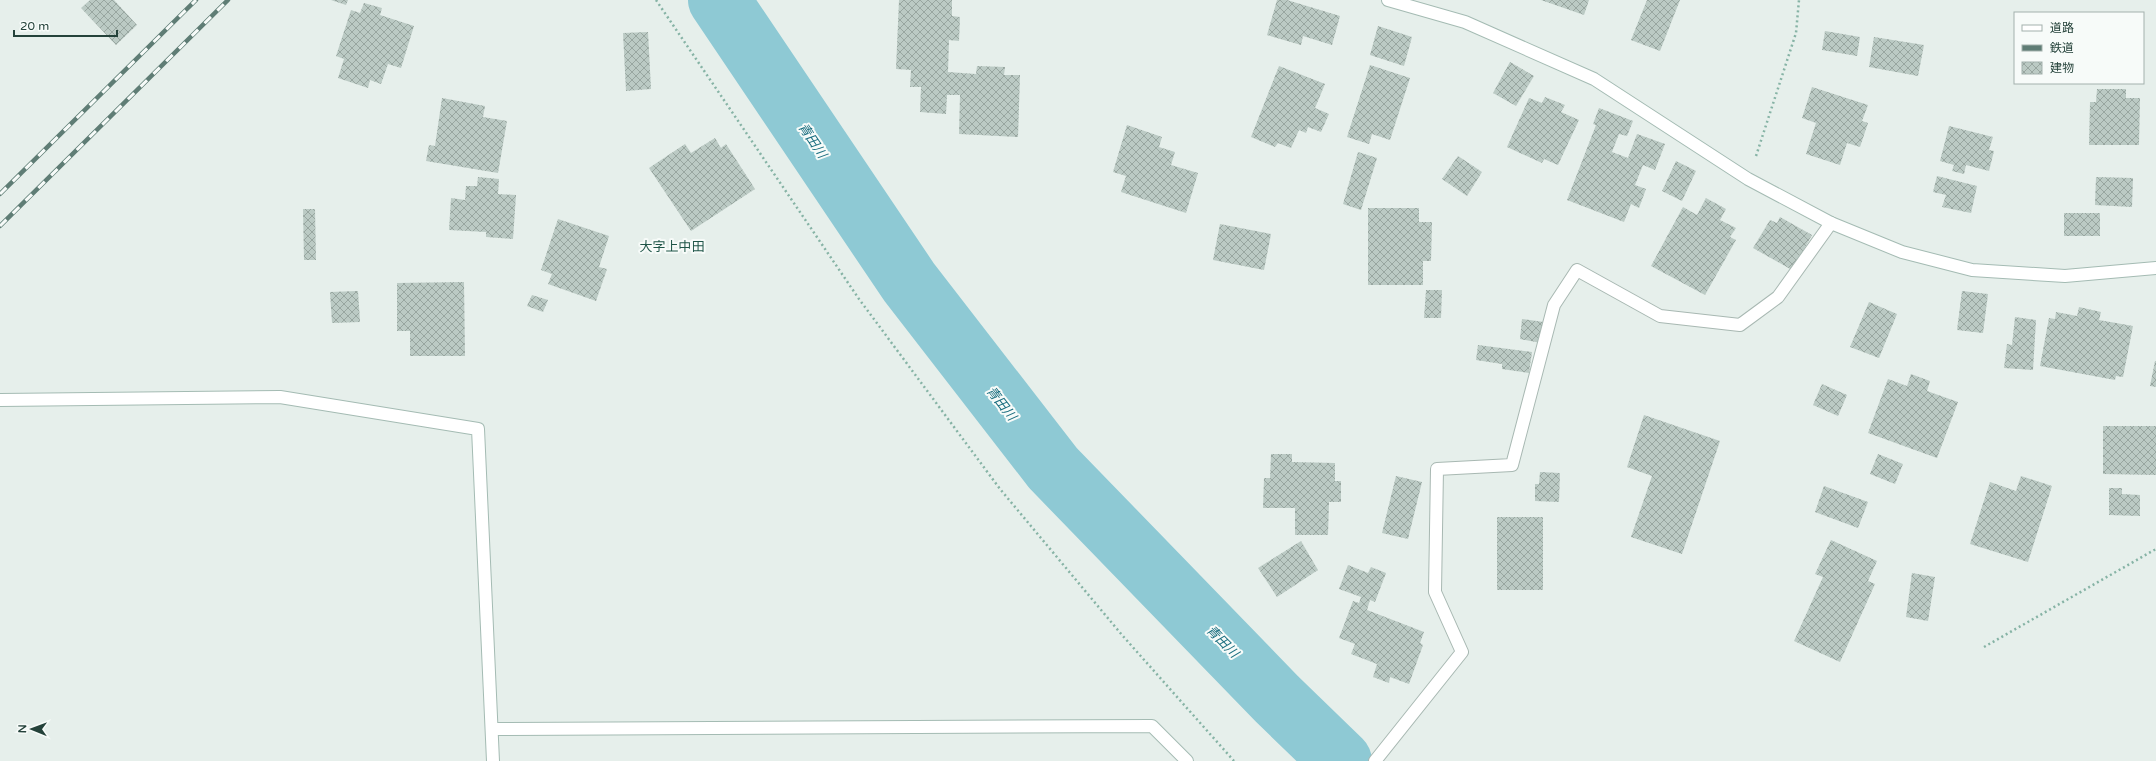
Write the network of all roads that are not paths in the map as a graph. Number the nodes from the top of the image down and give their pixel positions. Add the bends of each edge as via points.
1 (1388, 0) edge
2 (1831, 223) junction
3 (2156, 268) edge
4 (0, 400) edge
5 (493, 729) junction
6 (493, 761) edge
7 (1187, 761) edge
8 (1376, 761) edge

1 - 2 street via 1465,22 1594,79 1748,179
2 - 3 street via 1902,252 1972,270 2065,276
2 - 8 street via 1778,297 1740,325 1660,316 1577,270 1554,305 1512,465 1437,469 1435,592 1462,652
4 - 5 street via 280,397 478,429
5 - 6 street
5 - 7 street via 1152,726

